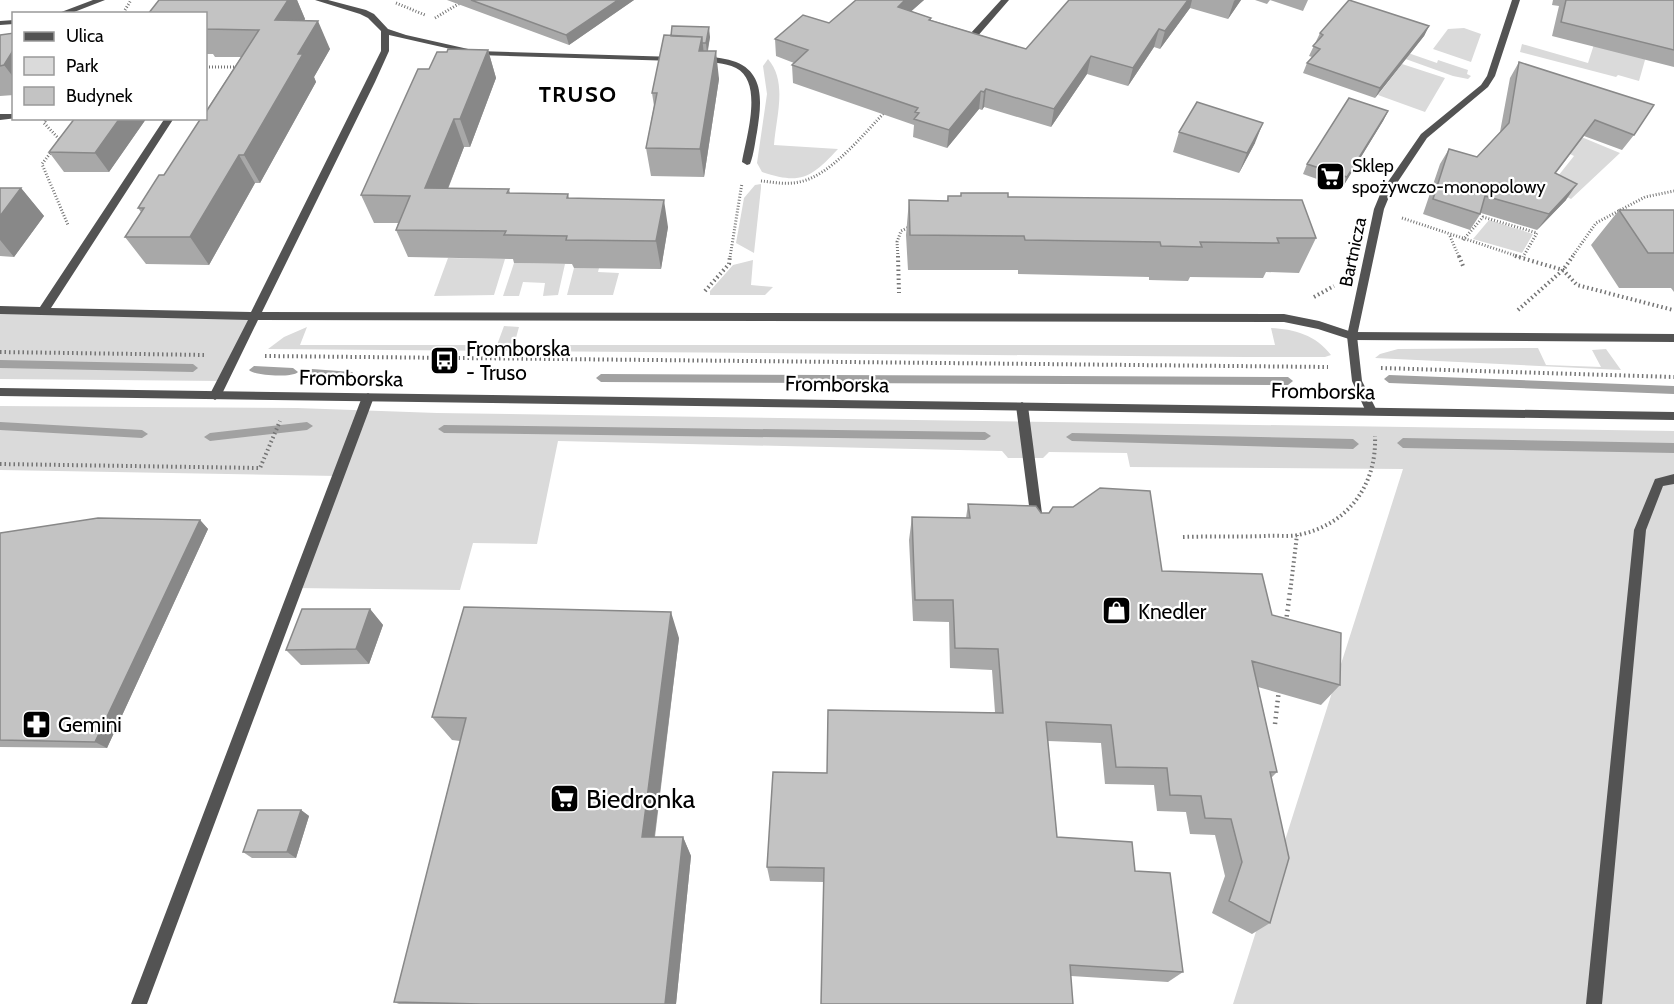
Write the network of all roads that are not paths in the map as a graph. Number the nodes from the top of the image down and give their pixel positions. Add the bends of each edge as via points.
1 (101, 0) edge
2 (319, 0) edge
3 (1005, 0) edge
4 (1515, 0) edge
5 (66, 12) edge
6 (385, 31) junction
7 (973, 36) edge
8 (682, 59) edge
9 (693, 59) edge
10 (169, 120) edge
11 (747, 162) road end
12 (0, 310) edge
13 (43, 311) junction
14 (255, 316) junction
15 (1352, 336) junction
16 (1674, 338) edge
17 (0, 392) edge
18 (215, 396) junction
19 (368, 397) junction
20 (1022, 406) junction
21 (1371, 411) junction
22 (1674, 416) edge
23 (1674, 479) edge
24 (1038, 530) edge
25 (138, 1004) edge
26 (1594, 1004) edge

1 - 5 street
2 - 6 street via 363,12
3 - 7 street
4 - 15 street, Bartnicza via 1484,87 1424,136 1386,192
6 - 8 street via 477,53
6 - 14 street via 385,51 371,82
9 - 11 street via 738,63 752,74 757,90
10 - 13 street
12 - 13 street
13 - 14 street
14 - 15 street via 1284,318
14 - 18 street
15 - 16 street
15 - 21 street, Bartnicza via 1357,381
17 - 18 street, Fromborska
18 - 19 street, Fromborska
19 - 20 street, Fromborska
19 - 25 street
20 - 21 street, Fromborska
20 - 24 street
21 - 22 street, Fromborska
23 - 26 street via 1659,482 1640,530

